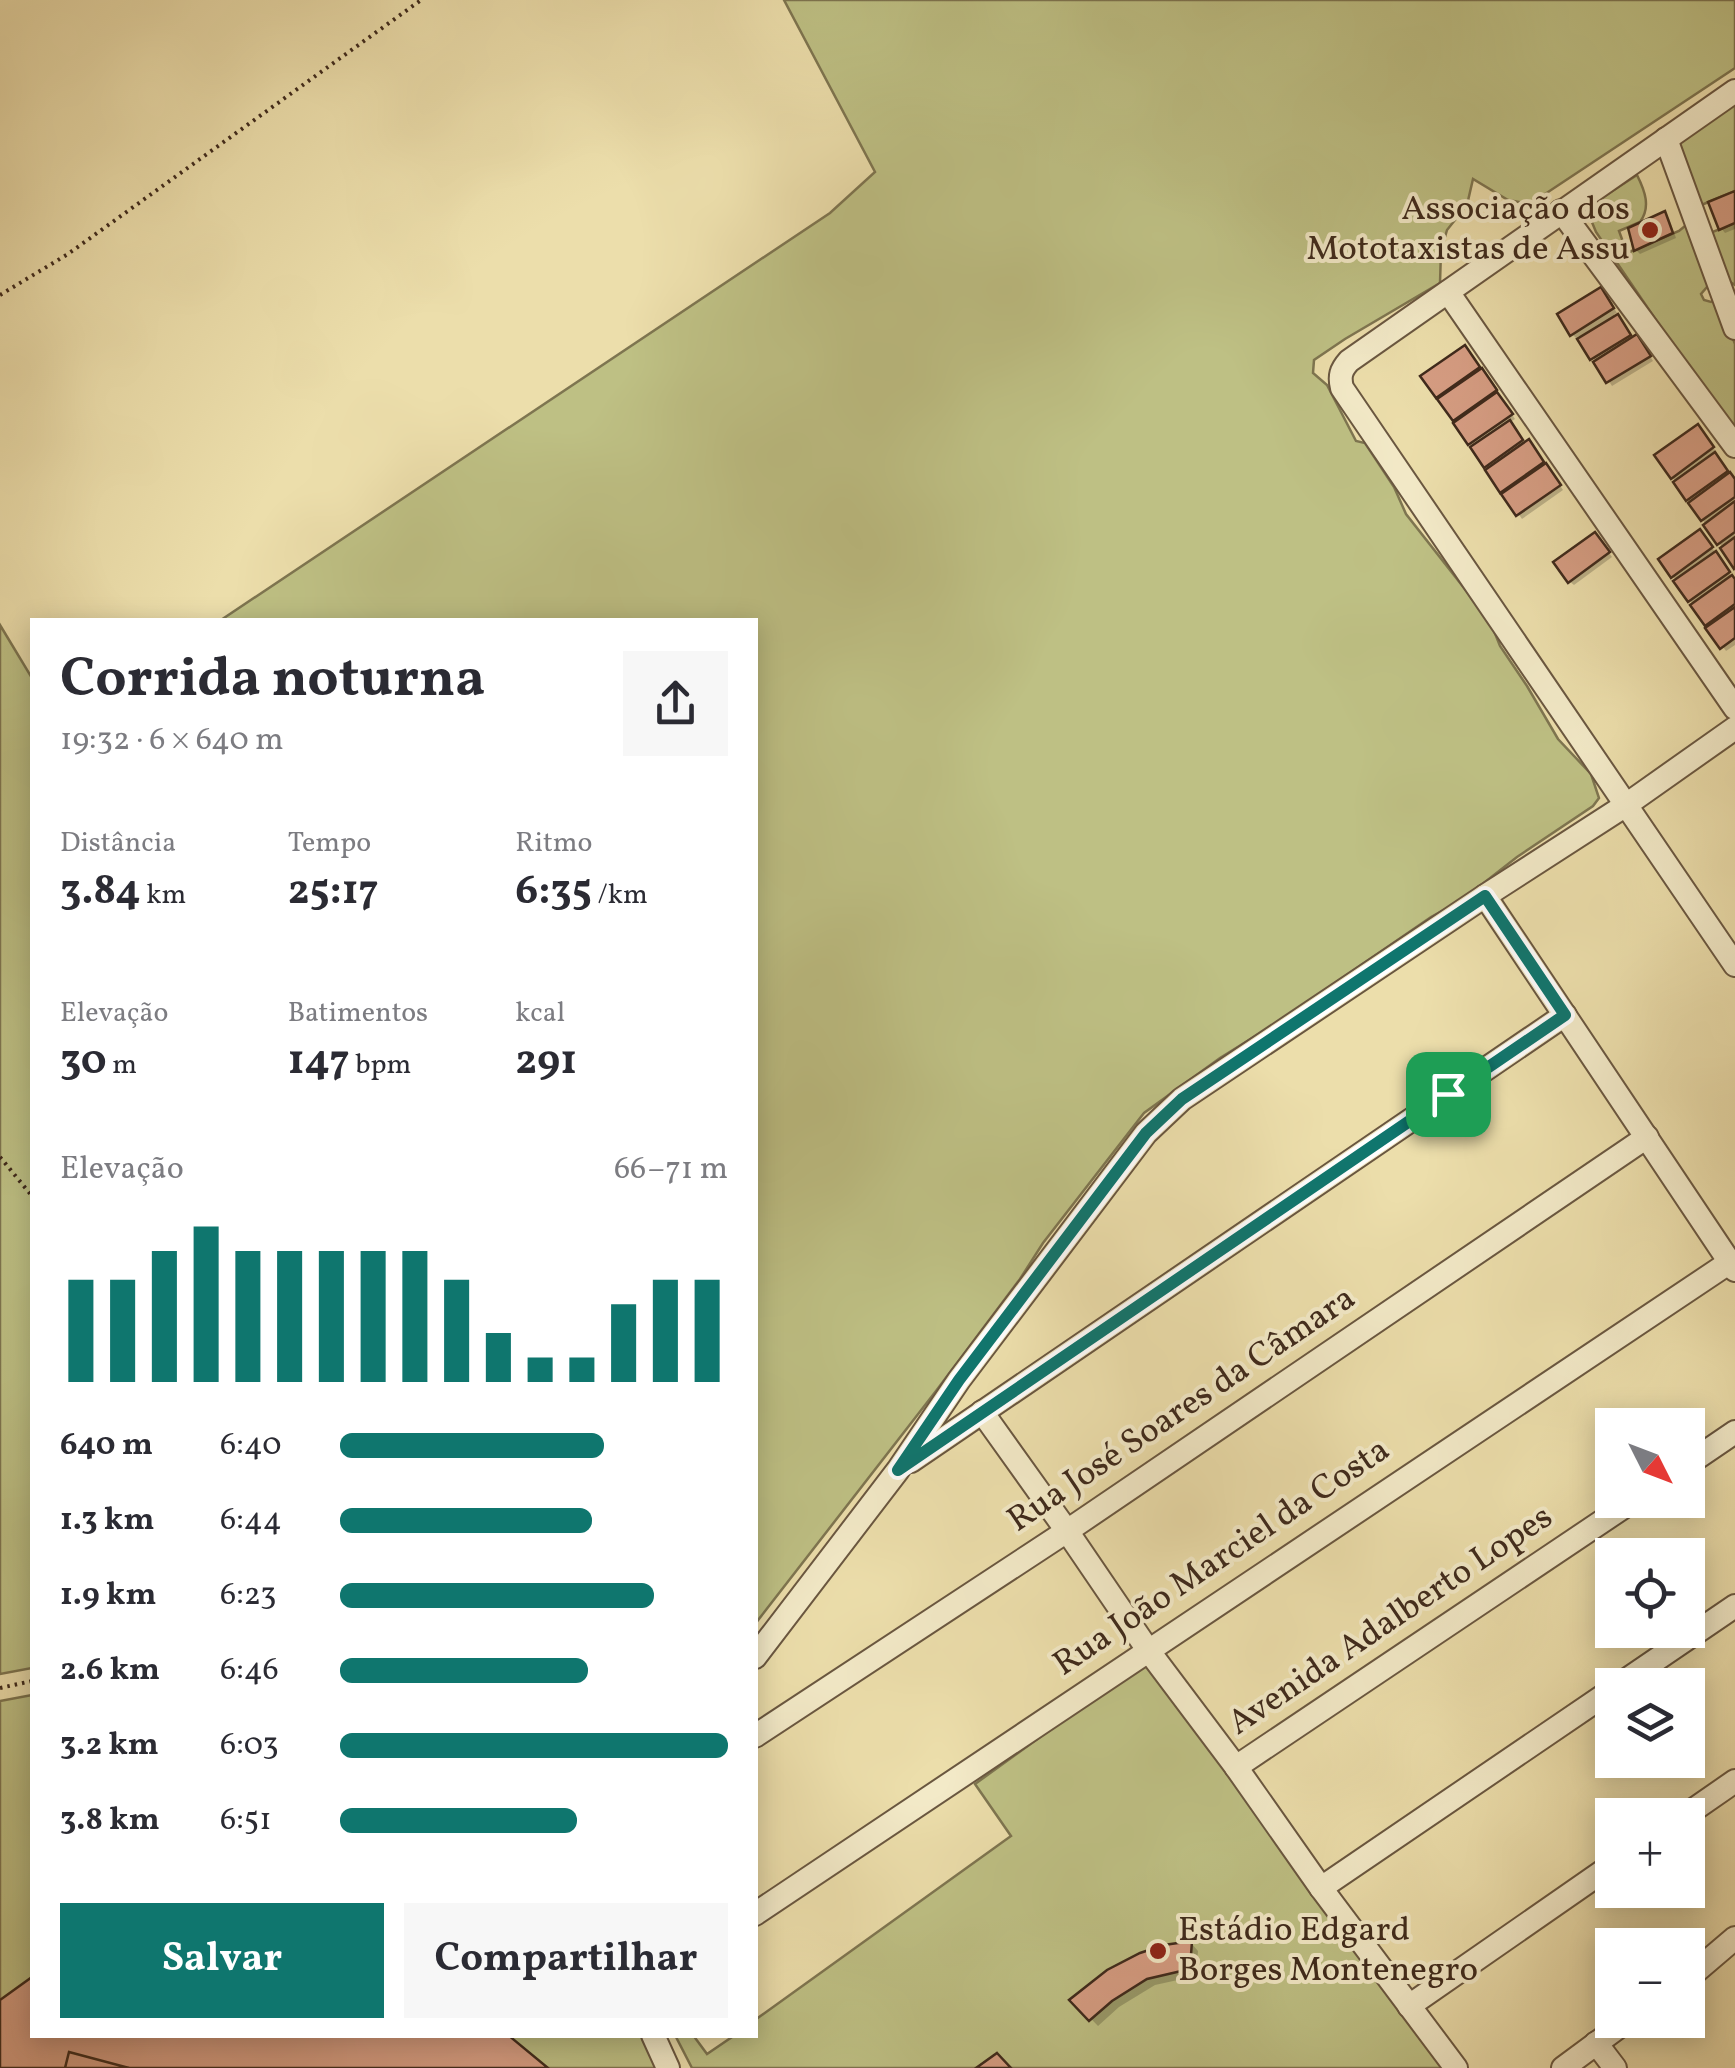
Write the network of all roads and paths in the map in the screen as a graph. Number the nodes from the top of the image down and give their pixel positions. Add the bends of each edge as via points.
1 (422, 0) edge
2 (1735, 91) edge
3 (1666, 139) junction
4 (1561, 211) junction
5 (1448, 292) junction
6 (0, 296) edge
7 (1735, 328) edge
8 (1735, 446) edge
9 (1735, 708) edge
10 (1735, 728) edge
11 (1626, 804) junction
12 (1485, 896) junction
13 (1735, 965) edge
14 (1565, 1015) junction
15 (1646, 1137) junction
16 (0, 1158) edge
17 (30, 1194) edge
18 (1732, 1266) edge
19 (982, 1412) junction
20 (1735, 1432) edge
21 (1705, 1452) edge
22 (898, 1470) junction
23 (1607, 1518) edge
24 (1067, 1530) junction
25 (1735, 1606) edge
26 (1148, 1650) junction
27 (758, 1653) edge
28 (1644, 1668) edge
29 (30, 1681) edge
30 (0, 1688) edge
31 (1595, 1702) edge
32 (758, 1734) edge
33 (1236, 1768) junction
34 (1735, 1781) edge
35 (1705, 1802) edge
36 (1595, 1878) edge
37 (1321, 1888) junction
38 (758, 1912) edge
39 (1735, 1938) edge
40 (1705, 1964) edge
41 (1409, 2006) junction
42 (655, 2038) edge
43 (1603, 2038) edge
44 (1596, 2043) junction
45 (668, 2068) edge
46 (1456, 2068) edge
47 (1563, 2068) edge
48 (1615, 2068) edge

1 - 6 path
2 - 3 street
3 - 4 street
3 - 7 street
4 - 5 street
4 - 8 street
5 - 9 street
5 - 11 street via 1349,361 1341,371 1342,388
10 - 11 street
11 - 12 street
11 - 13 street
12 - 14 street
12 - 22 street via 1182,1099 1146,1133
14 - 15 street
14 - 19 street
15 - 18 street
15 - 24 street, Rua José Soares da Câmara
16 - 17 path
18 - 26 street, Rua João Marciel da Costa
19 - 22 street
19 - 24 street
20 - 21 street
22 - 27 street
23 - 33 street, Avenida Adalberto Lopes
24 - 26 street
24 - 32 street, Rua José Soares da Câmara
25 - 28 street
26 - 33 street
26 - 38 street, Rua João Marciel da Costa
29 - 30 path
31 - 37 street
33 - 37 street
34 - 35 street
36 - 41 street
37 - 41 street
39 - 40 street
41 - 46 street
42 - 45 street
43 - 44 street
44 - 47 street
44 - 48 street

